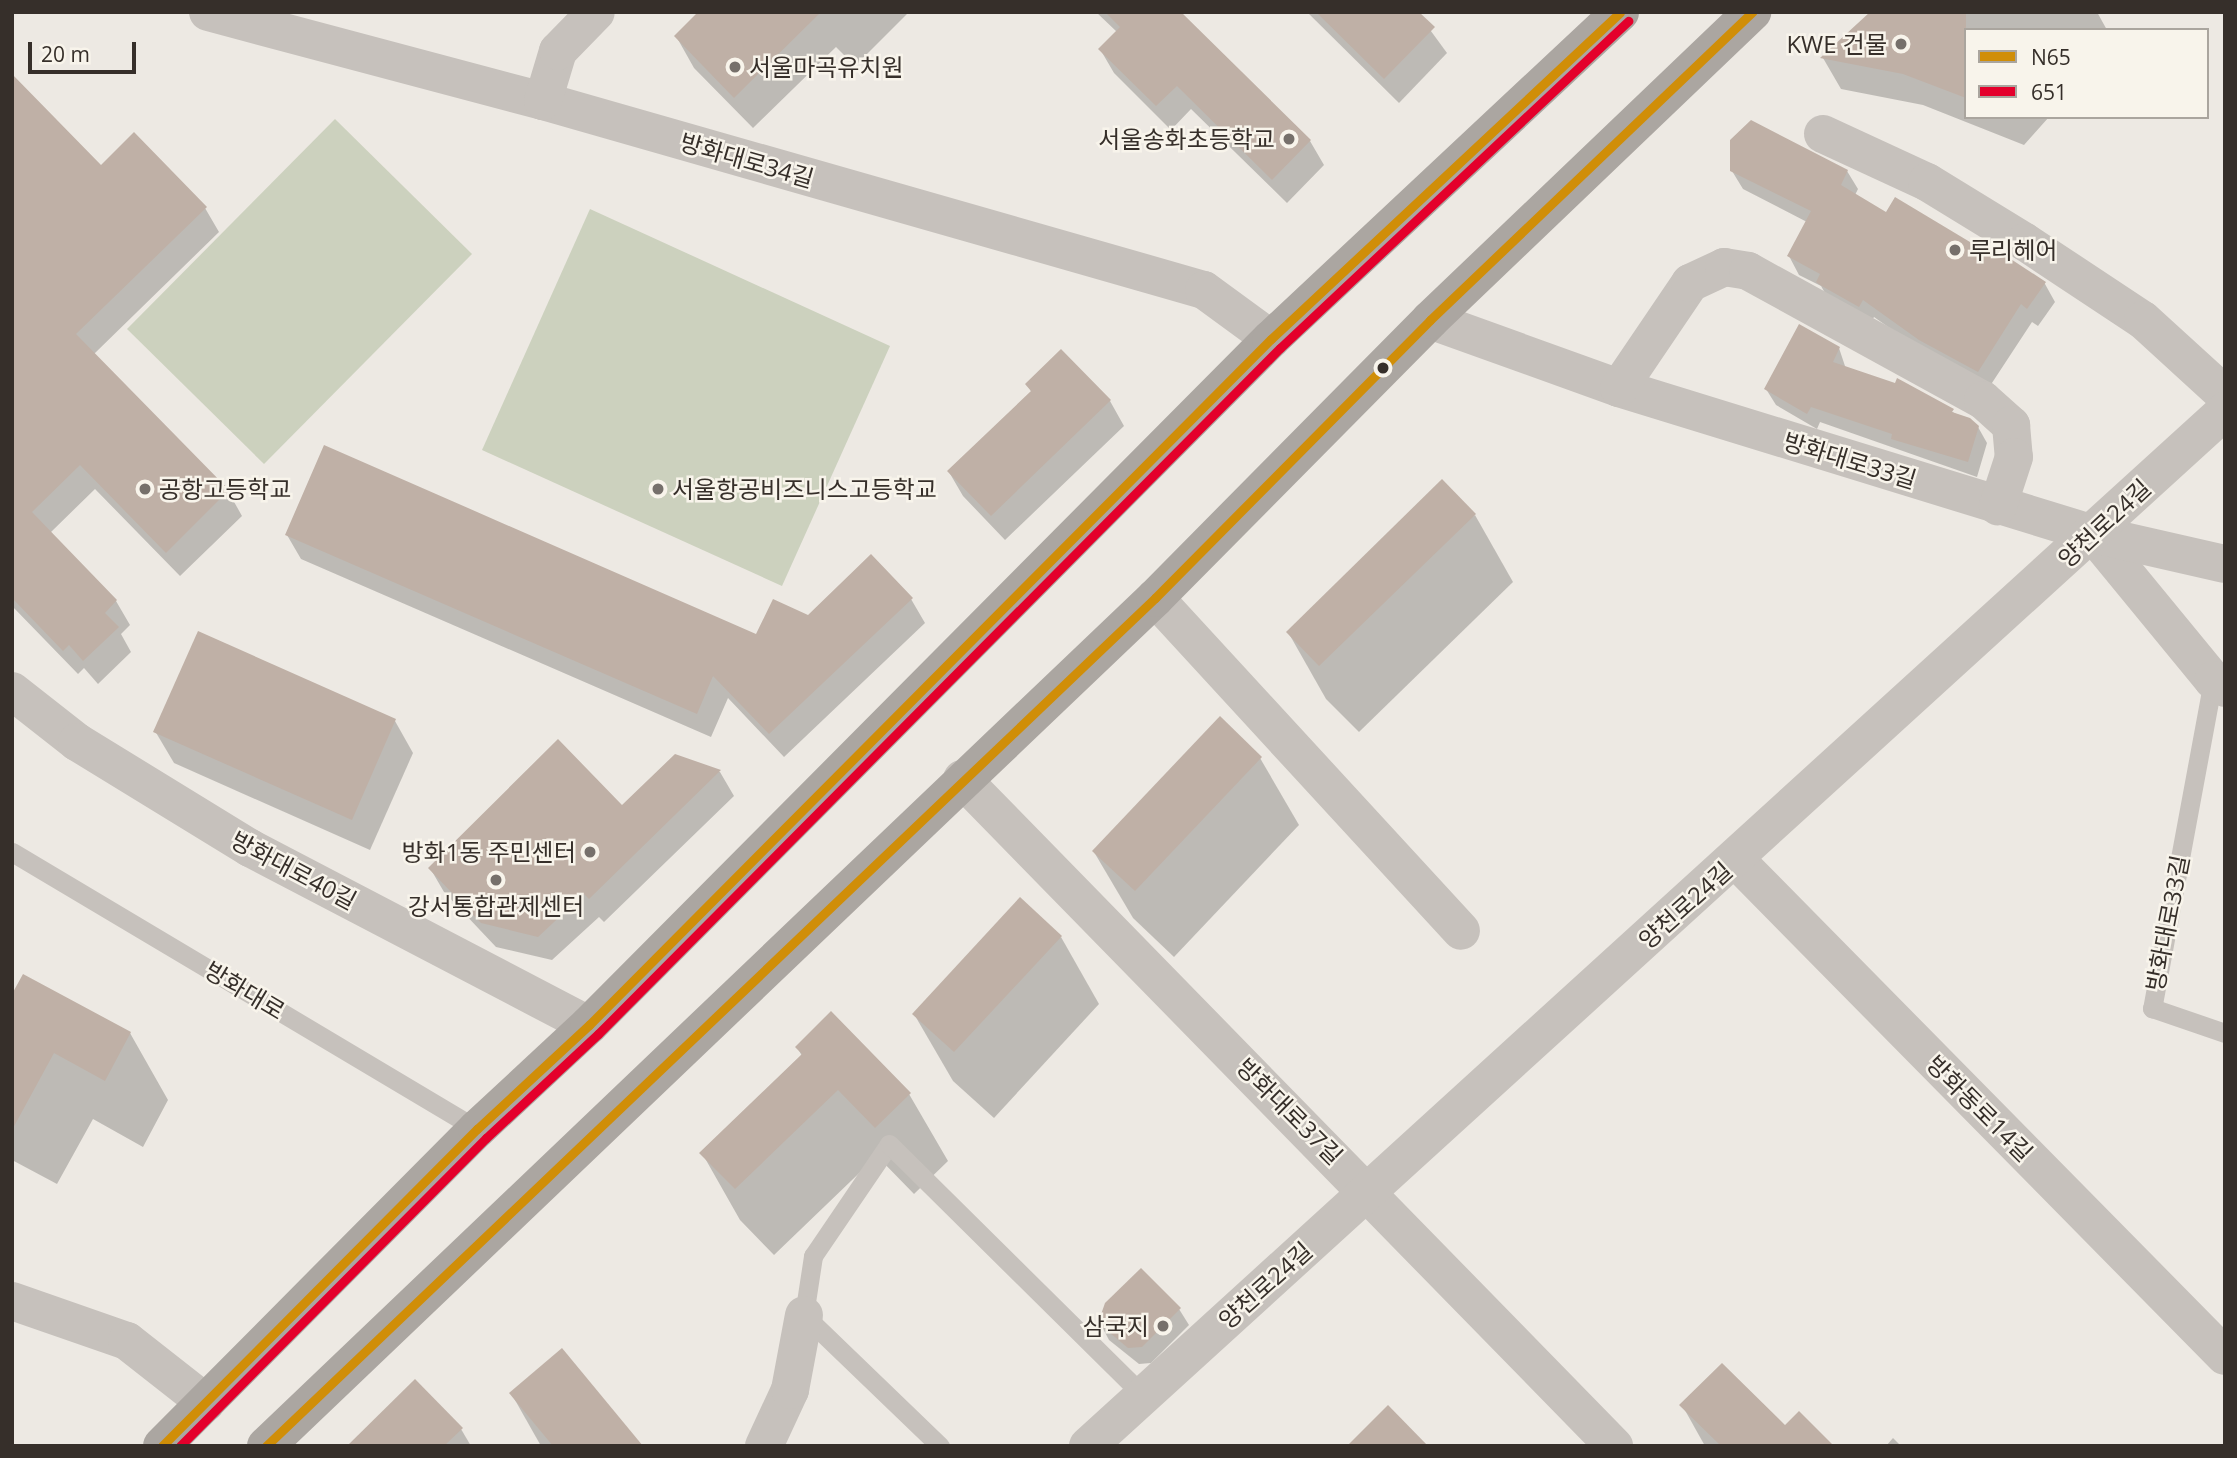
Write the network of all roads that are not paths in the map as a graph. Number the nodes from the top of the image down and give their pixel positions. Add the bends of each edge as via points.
1 (208, 12) edge
2 (596, 12) edge
3 (1620, 12) edge
4 (1752, 12) edge
5 (543, 102) junction
6 (1824, 134) dead end
7 (1430, 320) junction
8 (1271, 339) junction
9 (1619, 388) junction
10 (2225, 395) edge
11 (2225, 411) edge
12 (1998, 506) junction
13 (2093, 534) junction
14 (2225, 564) edge
15 (1155, 598) junction
16 (2219, 684) edge
17 (12, 691) edge
18 (962, 779) junction
19 (12, 852) edge
20 (1735, 859) junction
21 (1461, 931) dead end
22 (589, 1026) junction
23 (2225, 1032) edge
24 (477, 1129) junction
25 (1369, 1191) junction
26 (12, 1301) edge
27 (804, 1315) junction
28 (2225, 1356) edge
29 (1143, 1395) junction
30 (206, 1403) junction
31 (162, 1446) edge
32 (266, 1446) edge
33 (764, 1446) edge
34 (940, 1446) edge
35 (1088, 1446) edge
36 (1614, 1446) edge

1 - 5 street, 방화대로34길
2 - 5 street via 558,51
3 - 8 main road
4 - 7 main road
5 - 8 street, 방화대로34길 via 1205,290
6 - 10 street via 1927,182 2025,242 2143,320
7 - 9 street, 방화대로33길
7 - 15 main road
8 - 22 main road
9 - 12 street, 방화대로33길
9 - 12 street via 1690,283 1724,267 1748,271 1983,400 2011,425 2014,457
11 - 13 street, 양천로24길
12 - 13 street, 방화대로33길
13 - 14 street
13 - 16 street, 방화대로33길
13 - 20 street, 양천로24길
15 - 18 main road
15 - 21 street
16 - 23 lane, 방화대로33길 via 2152,1008
17 - 22 street, 방화대로40길 via 77,743 250,848
18 - 25 street, 방화대로37길
18 - 32 main road
19 - 24 lane, 방화대로
20 - 25 street, 양천로24길
20 - 28 street, 방화동로14길
22 - 24 main road
24 - 30 main road
25 - 29 street, 양천로24길
25 - 36 street, 방화대로37길
26 - 30 street via 127,1341
27 - 29 lane via 813,1256 889,1144
27 - 33 street via 790,1390
27 - 34 lane
29 - 35 street, 양천로24길
30 - 31 main road

